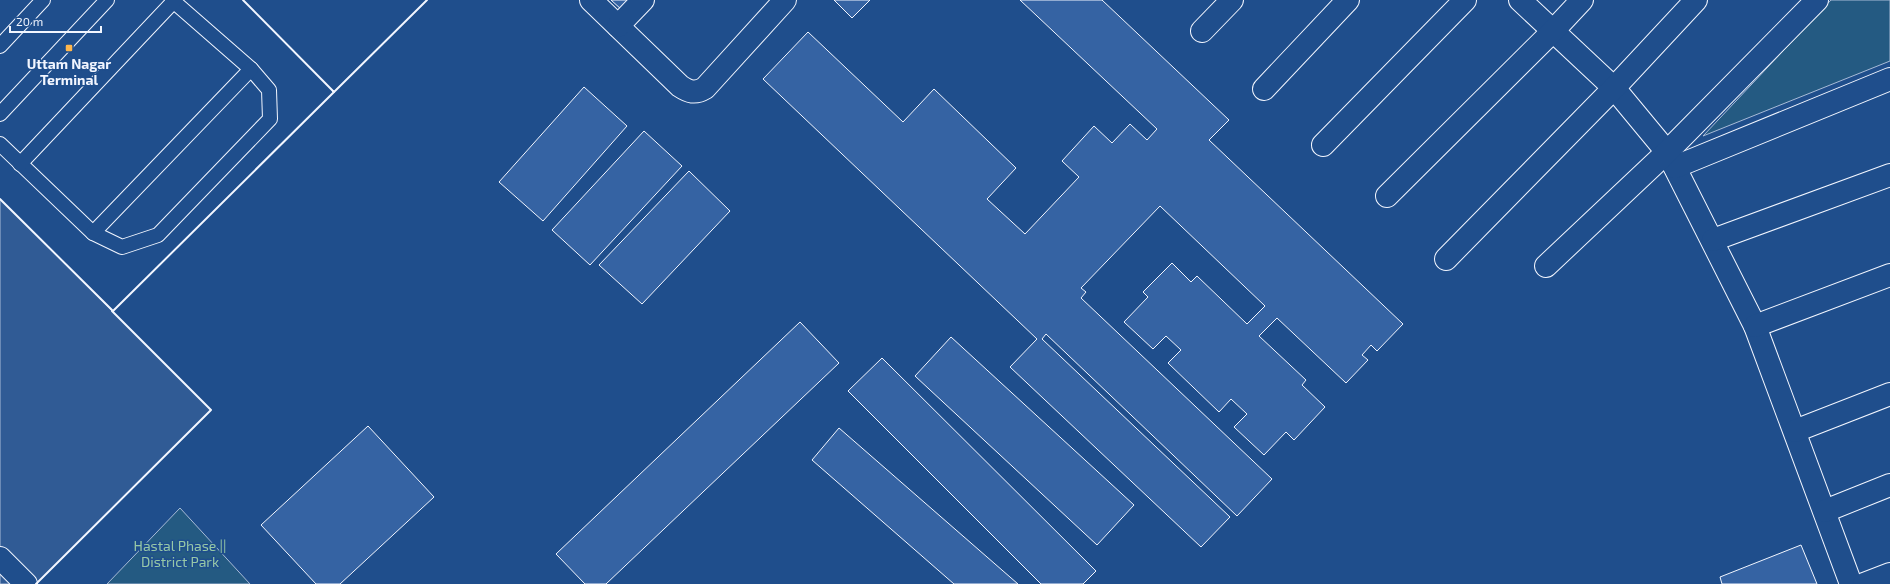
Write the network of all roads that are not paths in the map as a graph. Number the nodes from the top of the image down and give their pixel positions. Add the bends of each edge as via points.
1 (43, 0) edge
2 (107, 0) edge
3 (591, 0) edge
4 (643, 0) edge
5 (785, 0) edge
6 (1232, 0) edge
7 (1348, 0) edge
8 (1465, 0) edge
9 (1520, 0) edge
10 (1582, 0) edge
11 (1696, 0) edge
12 (1817, 0) edge
13 (173, 1) edge
14 (618, 26) junction
15 (1202, 31) dead end
16 (1553, 31) junction
17 (0, 46) edge
18 (251, 68) junction
19 (1890, 78) edge
20 (1614, 88) junction
21 (1264, 89) dead end
22 (0, 114) edge
23 (0, 144) edge
24 (1323, 145) dead end
25 (1671, 159) junction
26 (20, 164) junction
27 (1890, 175) edge
28 (1387, 196) dead end
29 (93, 233) junction
30 (1713, 240) junction
31 (1446, 259) dead end
32 (1546, 266) dead end
33 (1890, 275) edge
34 (1755, 326) junction
35 (1890, 394) edge
36 (1795, 431) junction
37 (1890, 485) edge
38 (1825, 511) junction
39 (0, 558) edge
40 (1890, 574) edge
41 (26, 584) edge
42 (1851, 584) edge
43 (1864, 584) edge

1 - 17 lane
2 - 22 lane
3 - 14 street
4 - 14 street
5 - 14 street via 705,88 697,92 687,91 680,86
6 - 15 street
7 - 21 street
8 - 24 street
9 - 16 street
10 - 16 street
11 - 20 street
12 - 25 street
13 - 18 lane
13 - 26 lane
16 - 20 street
16 - 28 street
18 - 29 lane
18 - 29 lane via 269,90 270,119 158,234 122,247
19 - 25 street
20 - 25 street
20 - 31 street
23 - 26 lane
25 - 30 street
25 - 32 street
26 - 29 lane
27 - 30 street
30 - 34 street
33 - 34 street
34 - 36 street
35 - 36 street
36 - 38 street
37 - 38 street
38 - 42 street
39 - 41 street
40 - 43 street

